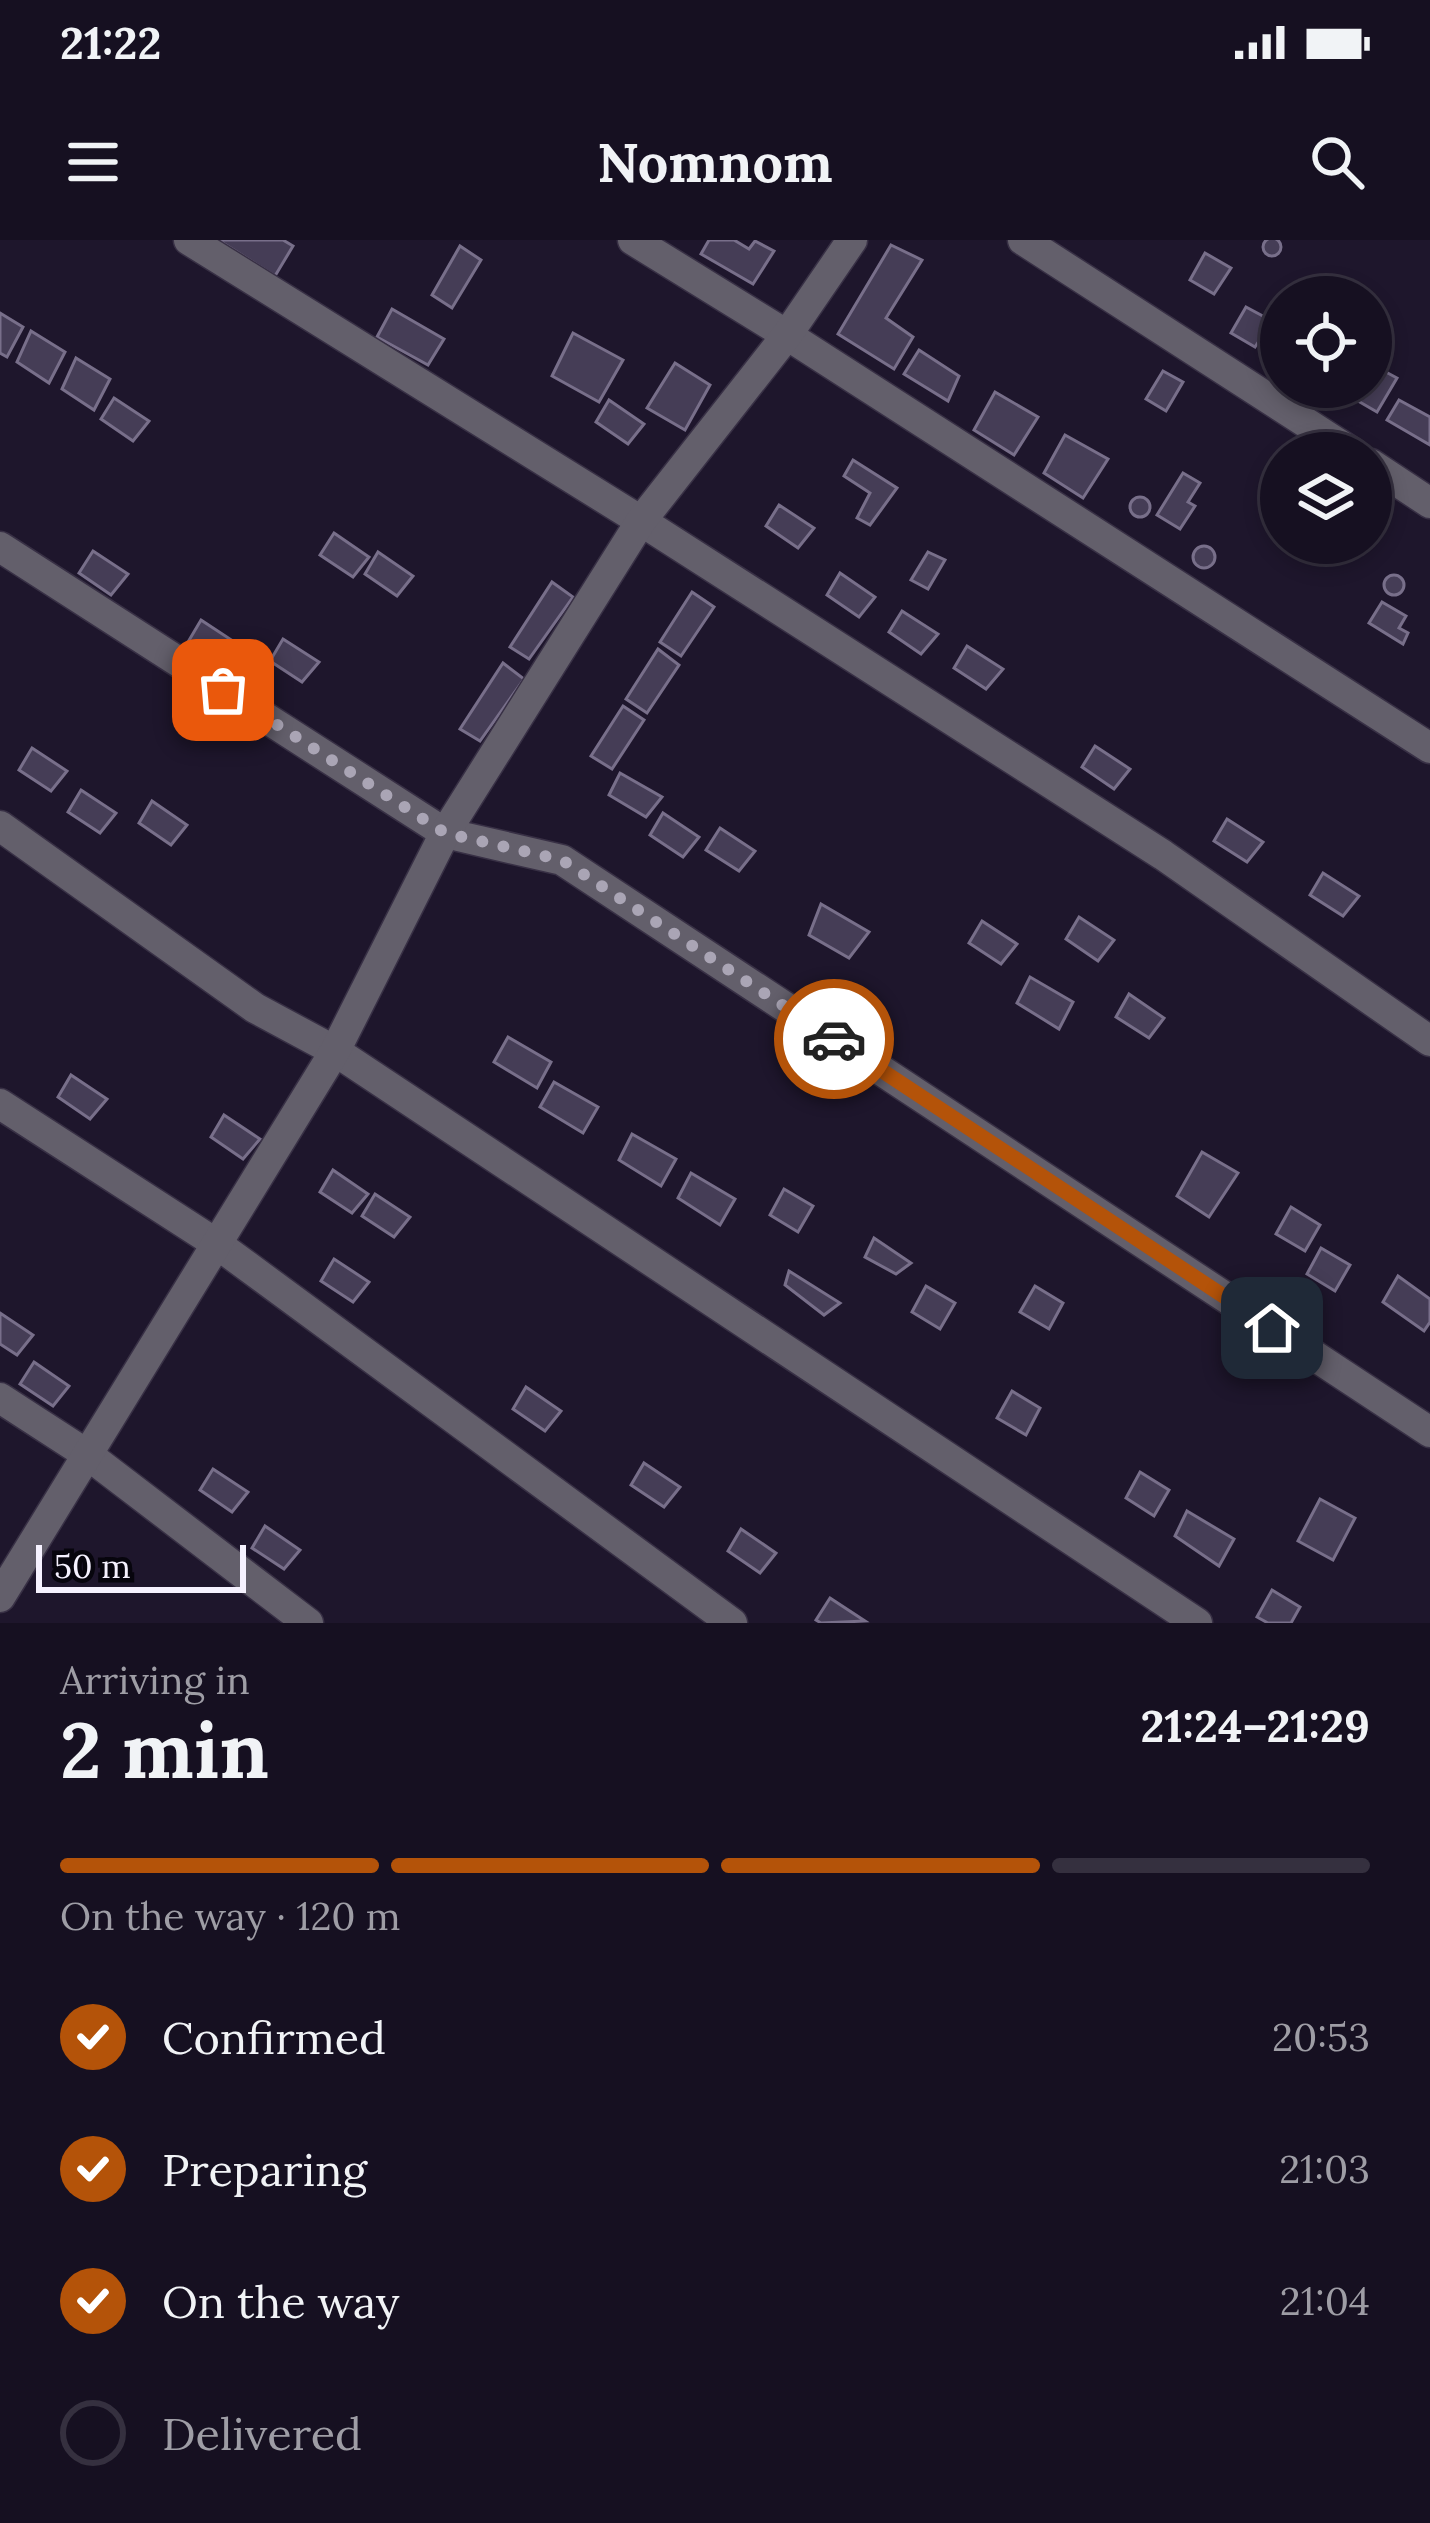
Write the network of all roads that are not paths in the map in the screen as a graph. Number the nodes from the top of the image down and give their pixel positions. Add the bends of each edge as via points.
1 (189, 240) edge
2 (633, 240) edge
3 (852, 240) edge
4 (1023, 240) edge
5 (788, 335) junction
6 (1320, 432) edge
7 (1392, 478) edge
8 (1430, 502) edge
9 (640, 521) junction
10 (0, 548) edge
11 (1430, 748) edge
12 (0, 826) edge
13 (445, 833) junction
14 (1430, 1041) edge
15 (335, 1051) junction
16 (0, 1104) edge
17 (217, 1244) junction
18 (0, 1397) edge
19 (1430, 1432) edge
20 (88, 1455) junction
21 (0, 1597) edge
22 (308, 1623) edge
23 (732, 1623) edge
24 (1197, 1623) edge

1 - 9 street
2 - 5 street
3 - 5 street
4 - 6 street
5 - 9 street
5 - 11 street
7 - 8 street
9 - 13 street
9 - 14 street via 1163,855
10 - 13 street
12 - 15 street via 255,1008
13 - 15 street
13 - 19 street via 562,860
15 - 17 street
15 - 24 street
16 - 17 street
17 - 20 street
17 - 23 street
18 - 20 street
20 - 21 street
20 - 22 street

